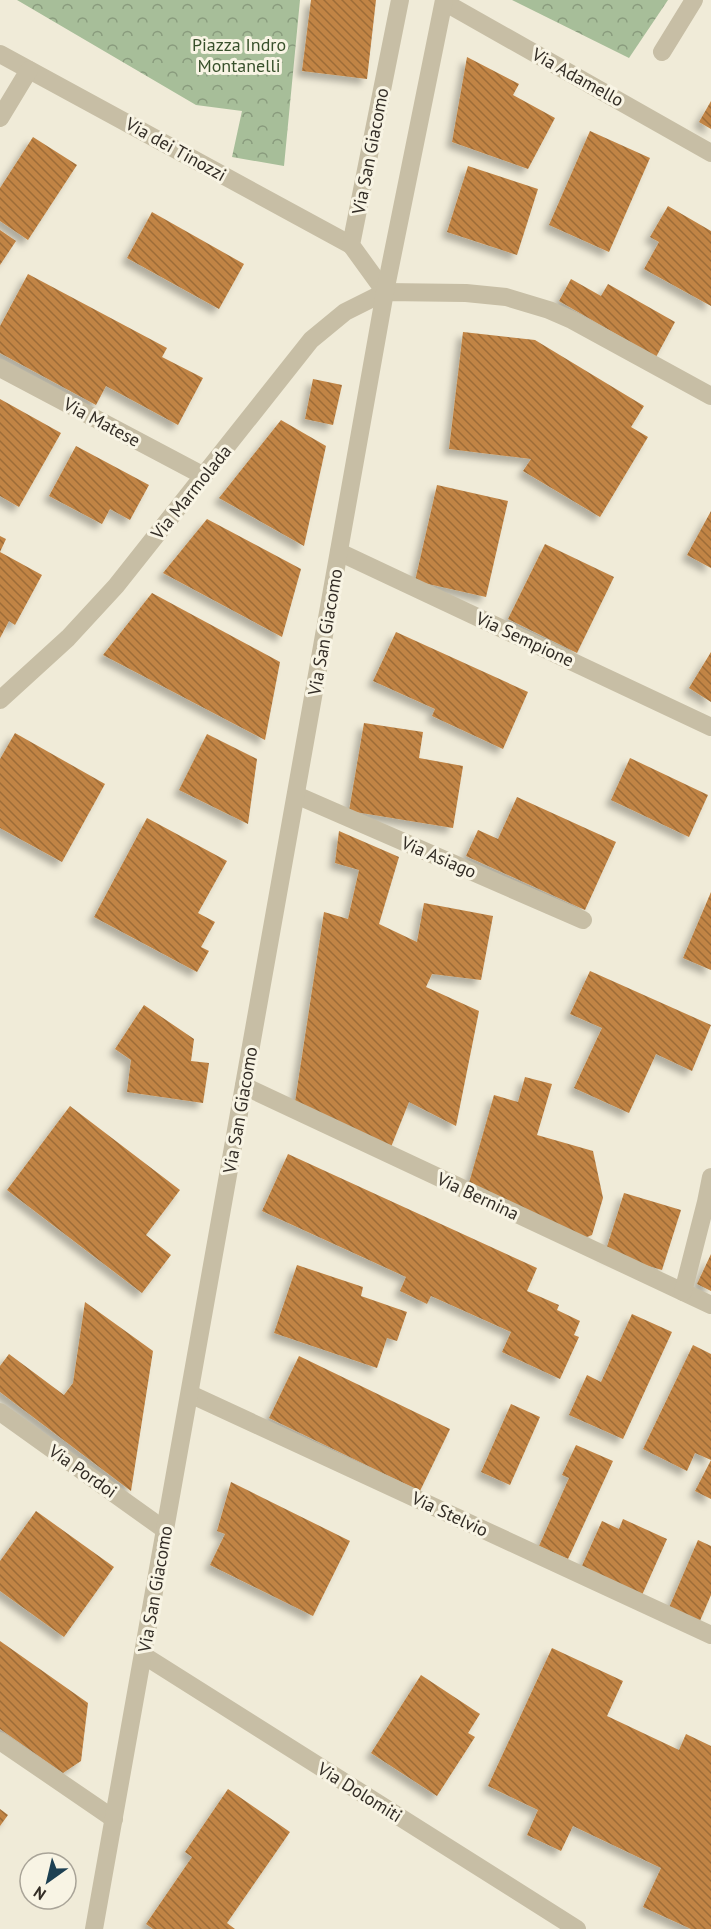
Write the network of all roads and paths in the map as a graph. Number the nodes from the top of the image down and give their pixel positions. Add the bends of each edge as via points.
1 (400, 0) edge
2 (694, 0) edge
3 (444, 1) edge
4 (663, 52) dead end
5 (0, 54) edge
6 (29, 70) junction
7 (0, 118) edge
8 (711, 153) edge
9 (351, 245) junction
10 (385, 292) junction
11 (0, 368) edge
12 (711, 396) edge
13 (204, 476) junction
14 (339, 552) junction
15 (0, 700) edge
16 (711, 727) edge
17 (296, 795) junction
18 (583, 920) dead end
19 (244, 1086) junction
20 (711, 1177) edge
21 (683, 1292) junction
22 (711, 1305) edge
23 (189, 1394) junction
24 (0, 1412) edge
25 (165, 1530) junction
26 (711, 1635) edge
27 (143, 1655) junction
28 (0, 1741) edge
29 (114, 1819) junction
30 (94, 1929) edge
31 (577, 1929) edge

1 - 9 street, Via San Giacomo
2 - 4 street
3 - 8 street, Via Adamello
3 - 10 street, Via San Giacomo
5 - 6 street, Via dei Tinozzi
6 - 7 street
6 - 9 street, Via dei Tinozzi
9 - 10 street
10 - 12 street via 506,297 549,310
10 - 13 street, Via Marmolada via 345,312 311,340
10 - 14 street, Via San Giacomo
11 - 13 street, Via Matese
13 - 15 street, Via Marmolada via 91,615
14 - 16 street, Via Sempione
14 - 17 street, Via San Giacomo
17 - 18 street, Via Asiago
17 - 19 street, Via San Giacomo
19 - 21 street, Via Bernina
19 - 23 street, Via San Giacomo
20 - 21 street
21 - 22 street, Via Bernina
23 - 25 street, Via San Giacomo
23 - 26 street, Via Stelvio
24 - 25 street, Via Pordoi
25 - 27 street, Via San Giacomo
27 - 29 street, Via San Giacomo
27 - 31 street, Via Dolomiti
28 - 29 street
29 - 30 street, Via San Giacomo

